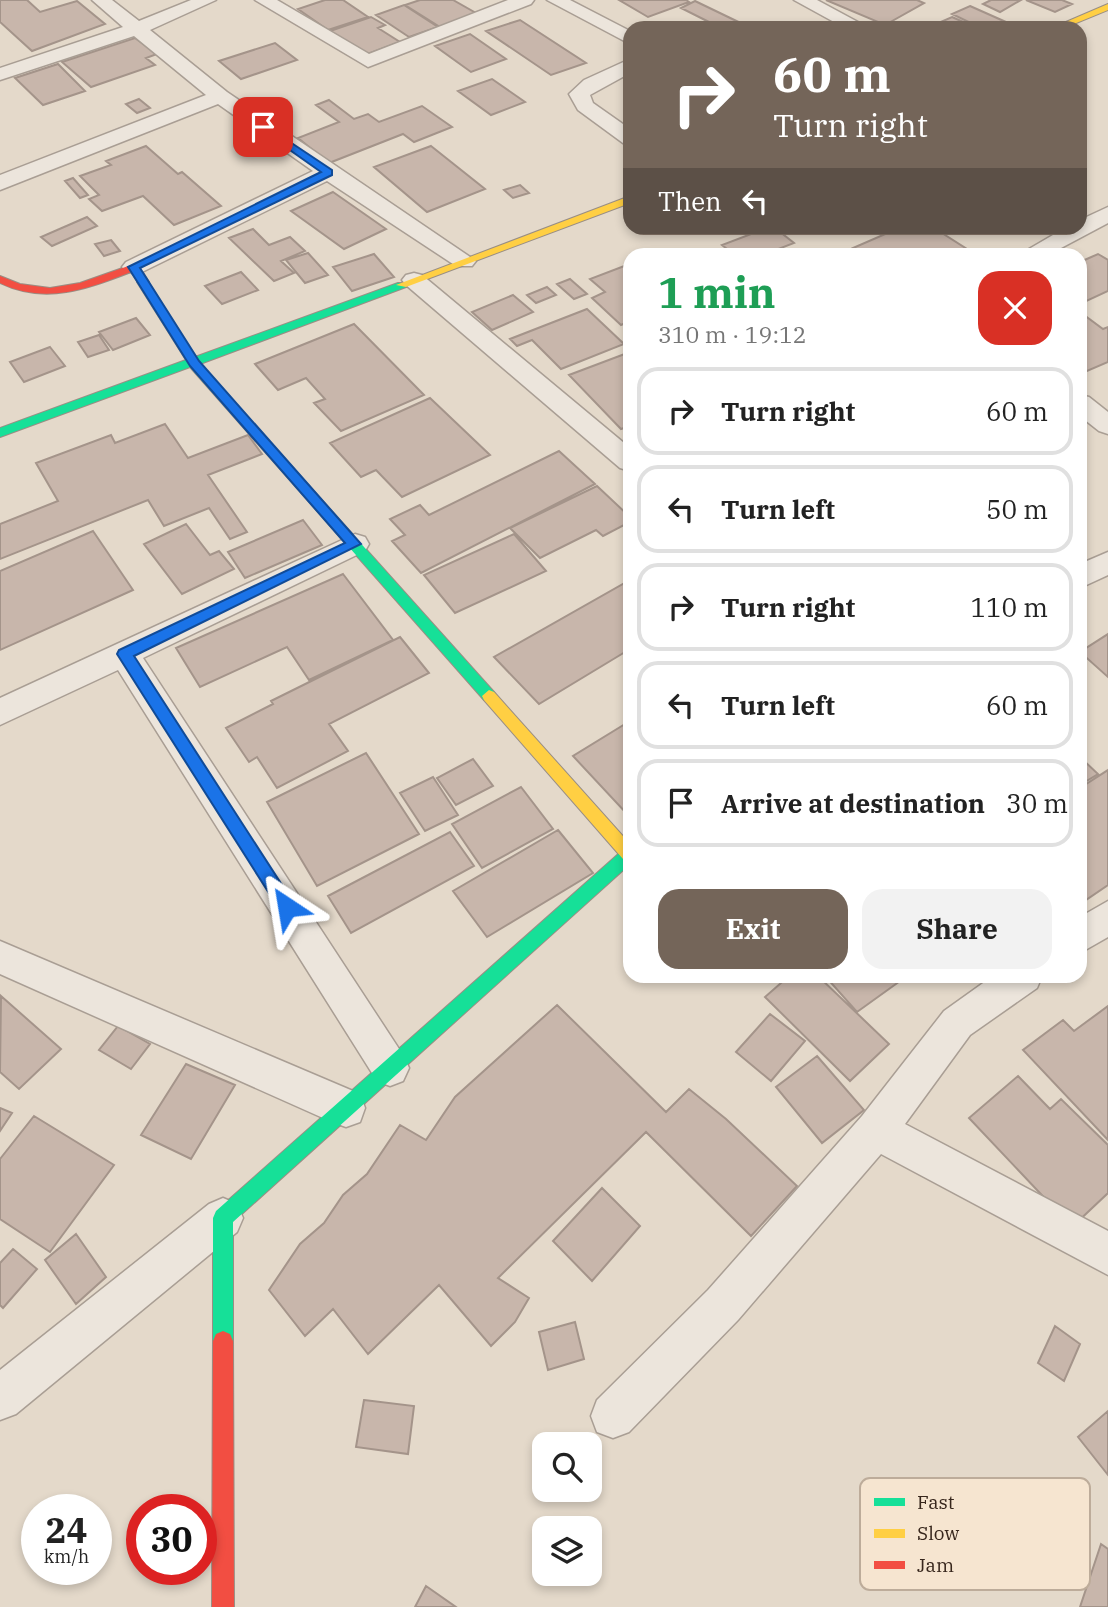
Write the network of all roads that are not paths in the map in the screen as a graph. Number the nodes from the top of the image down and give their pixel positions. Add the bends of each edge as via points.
1 (102, 0) edge
2 (207, 0) edge
3 (525, 0) edge
4 (556, 0) edge
5 (803, 0) edge
6 (270, 1) edge
7 (1108, 7) edge
8 (846, 21) edge
9 (1073, 21) edge
10 (138, 28) junction
11 (623, 34) edge
12 (623, 68) edge
13 (0, 74) edge
14 (220, 96) junction
15 (623, 134) edge
16 (328, 172) junction
17 (0, 183) edge
18 (623, 202) edge
19 (1108, 214) edge
20 (1087, 224) edge
21 (1087, 228) edge
22 (1067, 235) edge
23 (1108, 242) edge
24 (1043, 248) edge
25 (464, 261) junction
26 (134, 267) junction
27 (0, 279) edge
28 (414, 280) junction
29 (194, 364) junction
30 (1087, 408) edge
31 (1108, 425) edge
32 (0, 433) edge
33 (620, 441) edge
34 (355, 544) junction
35 (1108, 562) edge
36 (1087, 573) edge
37 (124, 654) junction
38 (0, 712) edge
39 (623, 846) edge
40 (623, 860) edge
41 (1108, 917) edge
42 (1087, 932) edge
43 (0, 957) edge
44 (1013, 983) edge
45 (390, 1069) junction
46 (346, 1108) junction
47 (876, 1130) junction
48 (223, 1218) junction
49 (1108, 1254) edge
50 (0, 1398) edge
51 (613, 1416) dead end
52 (223, 1607) edge

1 - 10 street
2 - 10 street
3 - 6 street via 368,61
4 - 11 street
5 - 8 street
7 - 9 street
10 - 13 street
10 - 14 street
12 - 15 street via 579,94 585,106
14 - 16 street
14 - 17 street
16 - 25 street
16 - 26 street
18 - 25 street
19 - 20 street
21 - 23 street
22 - 24 street
25 - 28 street
26 - 27 street via 72,289 42,294
26 - 29 street
28 - 29 street
28 - 33 street
29 - 32 street
29 - 34 street
30 - 31 street
34 - 37 street
34 - 39 street
35 - 36 street
37 - 38 street
37 - 45 street
40 - 45 street
41 - 42 street
43 - 46 street
44 - 47 street via 957,1023
45 - 46 street
46 - 48 street
47 - 49 street
47 - 51 street via 723,1305
48 - 50 street
48 - 52 street

